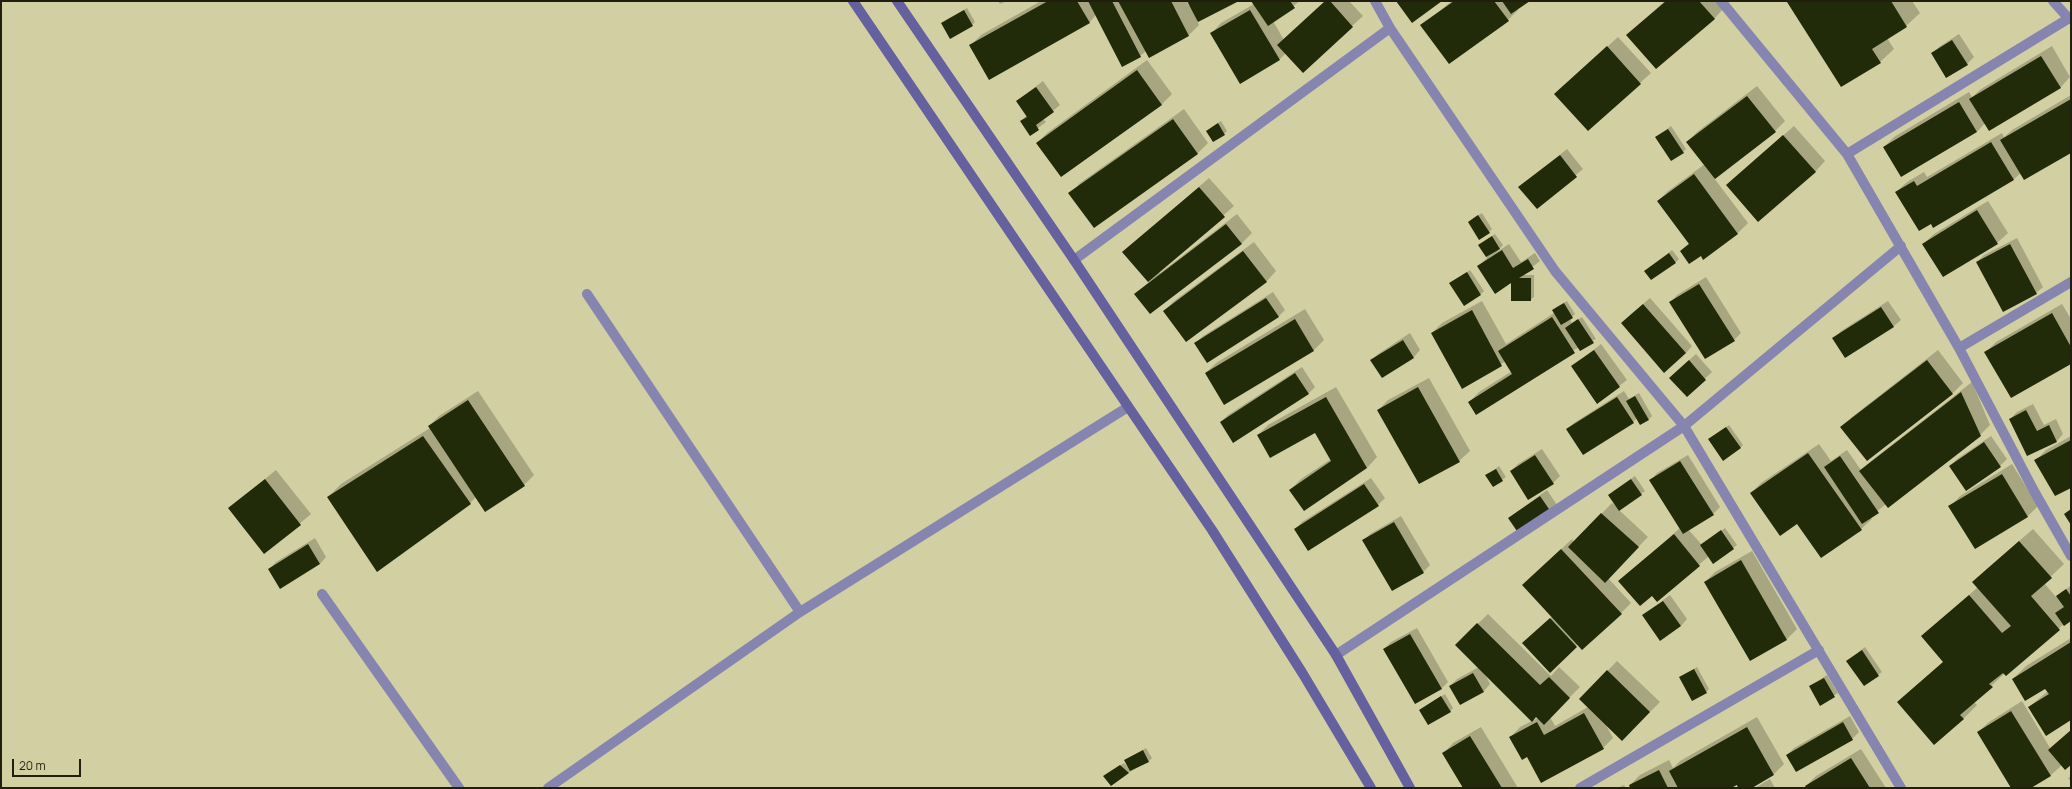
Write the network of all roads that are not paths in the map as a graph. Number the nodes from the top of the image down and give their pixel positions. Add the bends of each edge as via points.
1 (852, 1) edge
2 (897, 1) edge
3 (1375, 1) edge
4 (1721, 1) edge
5 (2053, 1) edge
6 (2070, 18) edge
7 (1390, 28) junction
8 (1847, 154) junction
9 (1901, 246) junction
10 (1074, 260) junction
11 (2071, 282) edge
12 (587, 294) dead end
13 (1960, 348) junction
14 (1128, 407) junction
15 (1684, 426) junction
16 (2071, 556) edge
17 (322, 594) dead end
18 (800, 612) junction
19 (1819, 650) junction
20 (1336, 655) junction
21 (459, 788) edge
22 (548, 788) edge
23 (1370, 788) edge
24 (1410, 788) edge
25 (1580, 788) edge
26 (1901, 788) edge

1 - 14 main road
2 - 10 main road
3 - 7 street
4 - 8 street
5 - 6 street
6 - 8 street
7 - 10 street
7 - 15 street via 1555,270
8 - 9 street
9 - 13 street
9 - 15 street
10 - 20 main road
11 - 13 street
12 - 18 street
13 - 16 street via 2034,492
14 - 18 street
14 - 23 main road via 1212,530 1303,674
15 - 19 street
15 - 20 street
17 - 21 street
18 - 22 street
19 - 25 street
19 - 26 street
20 - 24 main road

